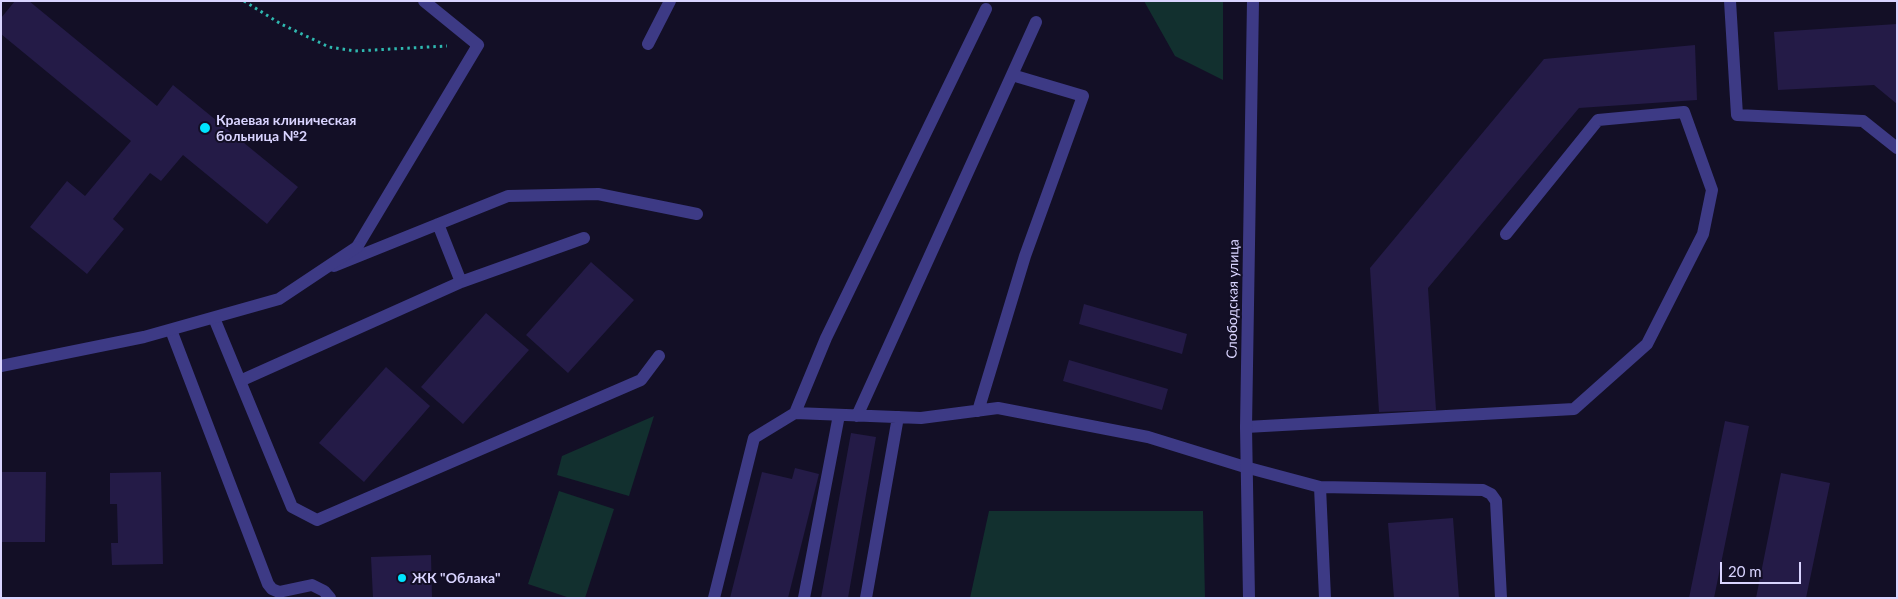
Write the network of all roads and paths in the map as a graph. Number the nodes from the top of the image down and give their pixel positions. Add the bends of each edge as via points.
1 (244, 1) edge
2 (424, 1) edge
3 (670, 1) edge
4 (1253, 1) edge
5 (1730, 1) edge
6 (986, 9) dead end
7 (1036, 22) dead end
8 (648, 44) dead end
9 (478, 45) junction
10 (1012, 75) junction
11 (1897, 148) edge
12 (697, 214) dead end
13 (438, 224) junction
14 (1506, 234) dead end
15 (584, 238) dead end
16 (320, 272) junction
17 (462, 282) junction
18 (214, 318) junction
19 (171, 330) junction
20 (659, 356) dead end
21 (1, 366) edge
22 (240, 381) junction
23 (978, 411) junction
24 (794, 413) junction
25 (839, 415) junction
26 (857, 416) junction
27 (898, 417) junction
28 (1246, 427) junction
29 (1246, 467) junction
30 (1320, 488) junction
31 (330, 598) edge
32 (714, 598) edge
33 (804, 598) edge
34 (866, 598) edge
35 (1249, 598) edge
36 (1325, 598) edge
37 (1501, 598) edge

1 - 9 path via 281,24 330,47 355,51
2 - 9 street
3 - 8 street
4 - 28 street, Слободская улица
5 - 11 street via 1737,115 1863,121
6 - 24 street via 826,338
7 - 10 street
9 - 16 street via 357,248
10 - 23 street via 1083,96 1025,256
10 - 26 street
12 - 13 street via 598,194 508,196
13 - 16 street
13 - 17 street
14 - 28 street via 1598,120 1684,112 1712,190 1703,234 1647,344 1574,409
15 - 17 street
16 - 18 street via 279,299
17 - 22 street
18 - 19 street
18 - 22 street
19 - 21 street
19 - 31 street via 268,584 279,592 312,585
20 - 22 street via 641,380 317,520 292,507
23 - 27 street via 921,418
23 - 29 street via 998,408 1148,437
24 - 25 street
24 - 32 street via 754,438
25 - 26 street
25 - 33 street
26 - 27 street
27 - 34 street
28 - 29 street, Слободская улица
29 - 30 street
29 - 35 street, Слободская улица
30 - 36 street
30 - 37 street via 1483,490 1491,494 1496,501

